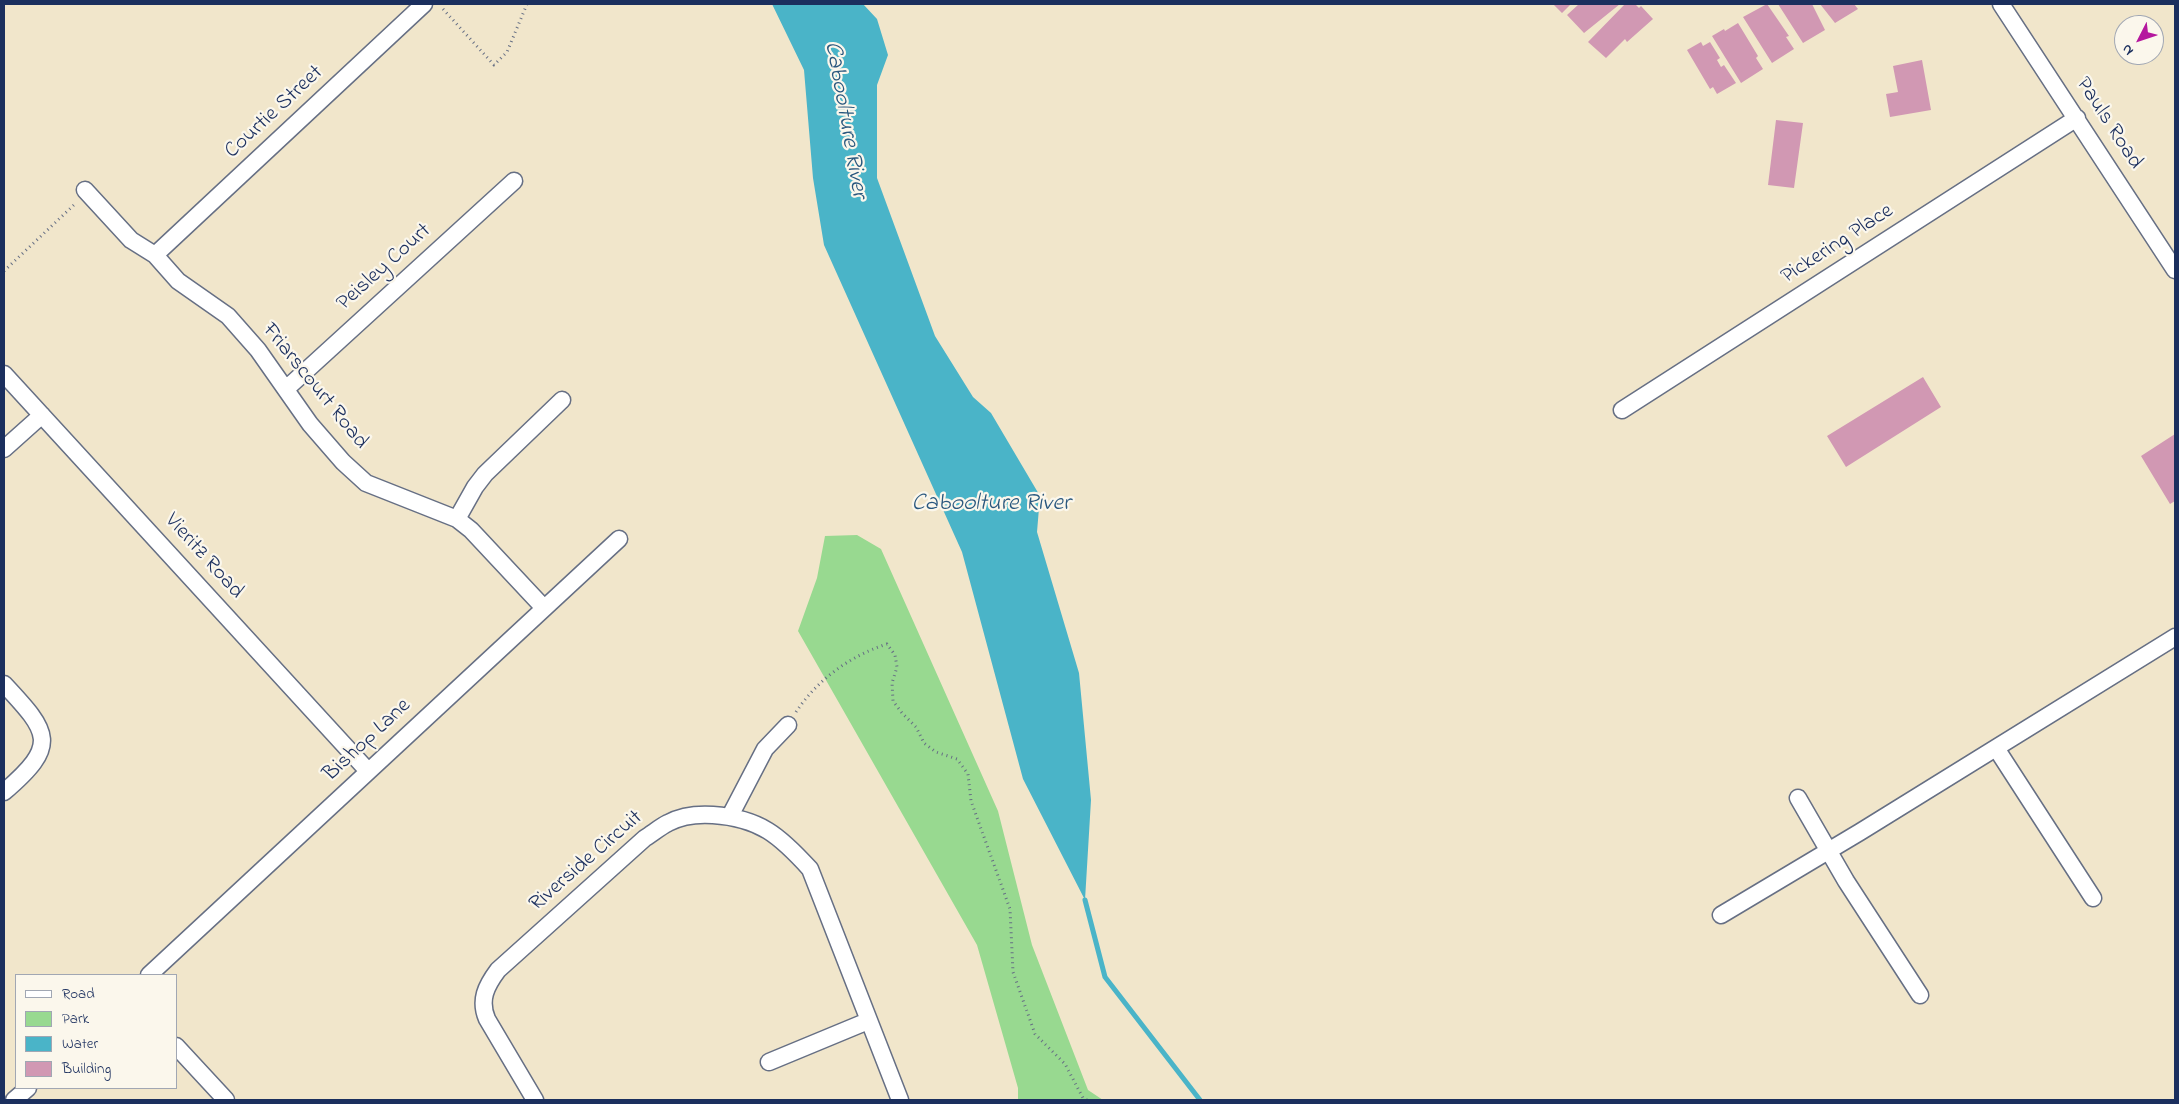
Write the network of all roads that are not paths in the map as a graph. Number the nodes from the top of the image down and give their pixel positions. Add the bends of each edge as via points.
1 (424, 4) edge
2 (2001, 4) edge
3 (2077, 118) junction
4 (514, 181) dead end
5 (86, 191) road end
6 (155, 255) junction
7 (2175, 270) edge
8 (4, 374) edge
9 (286, 389) junction
10 (562, 400) dead end
11 (1622, 410) dead end
12 (42, 415) junction
13 (4, 449) edge
14 (457, 519) junction
15 (618, 540) dead end
16 (544, 608) junction
17 (2173, 645) edge
18 (4, 684) edge
19 (788, 725) road end
20 (1996, 748) junction
21 (368, 771) junction
22 (4, 792) edge
23 (1798, 798) dead end
24 (730, 816) junction
25 (1828, 850) junction
26 (2093, 898) dead end
27 (1721, 915) dead end
28 (150, 974) edge
29 (1920, 995) dead end
30 (868, 1021) junction
31 (178, 1048) edge
32 (770, 1062) dead end
33 (27, 1089) edge
34 (14, 1100) edge
35 (226, 1100) edge
36 (535, 1100) edge
37 (900, 1100) edge

1 - 6 street, Courtie Street
2 - 3 street, Pauls Road
3 - 7 street, Pauls Road
3 - 11 street, Pickering Place
4 - 9 street, Peisley Court
5 - 6 street, Friarscourt Road via 131,240
6 - 9 street, Friarscourt Road via 178,280 228,316
8 - 12 street, Vieritz Road
9 - 14 street, Friarscourt Road via 310,424 366,483
10 - 14 street via 485,474
12 - 13 street
12 - 21 street, Vieritz Road
14 - 16 street, Friarscourt Road
15 - 16 street, Bishop Lane
16 - 21 street, Bishop Lane
17 - 20 street
18 - 22 street via 32,714 40,729 42,747 36,762
19 - 24 street via 765,749
20 - 25 street
20 - 26 street
21 - 28 street, Bishop Lane
23 - 25 street
24 - 30 street, Riverside Circuit via 750,820 772,833 792,848 810,869
24 - 36 street, Riverside Circuit via 705,814 684,818 667,823 645,838 498,970 488,983 483,998 485,1014
25 - 27 street
25 - 29 street
30 - 32 street
30 - 37 street, Riverside Circuit
31 - 35 street
33 - 34 street

